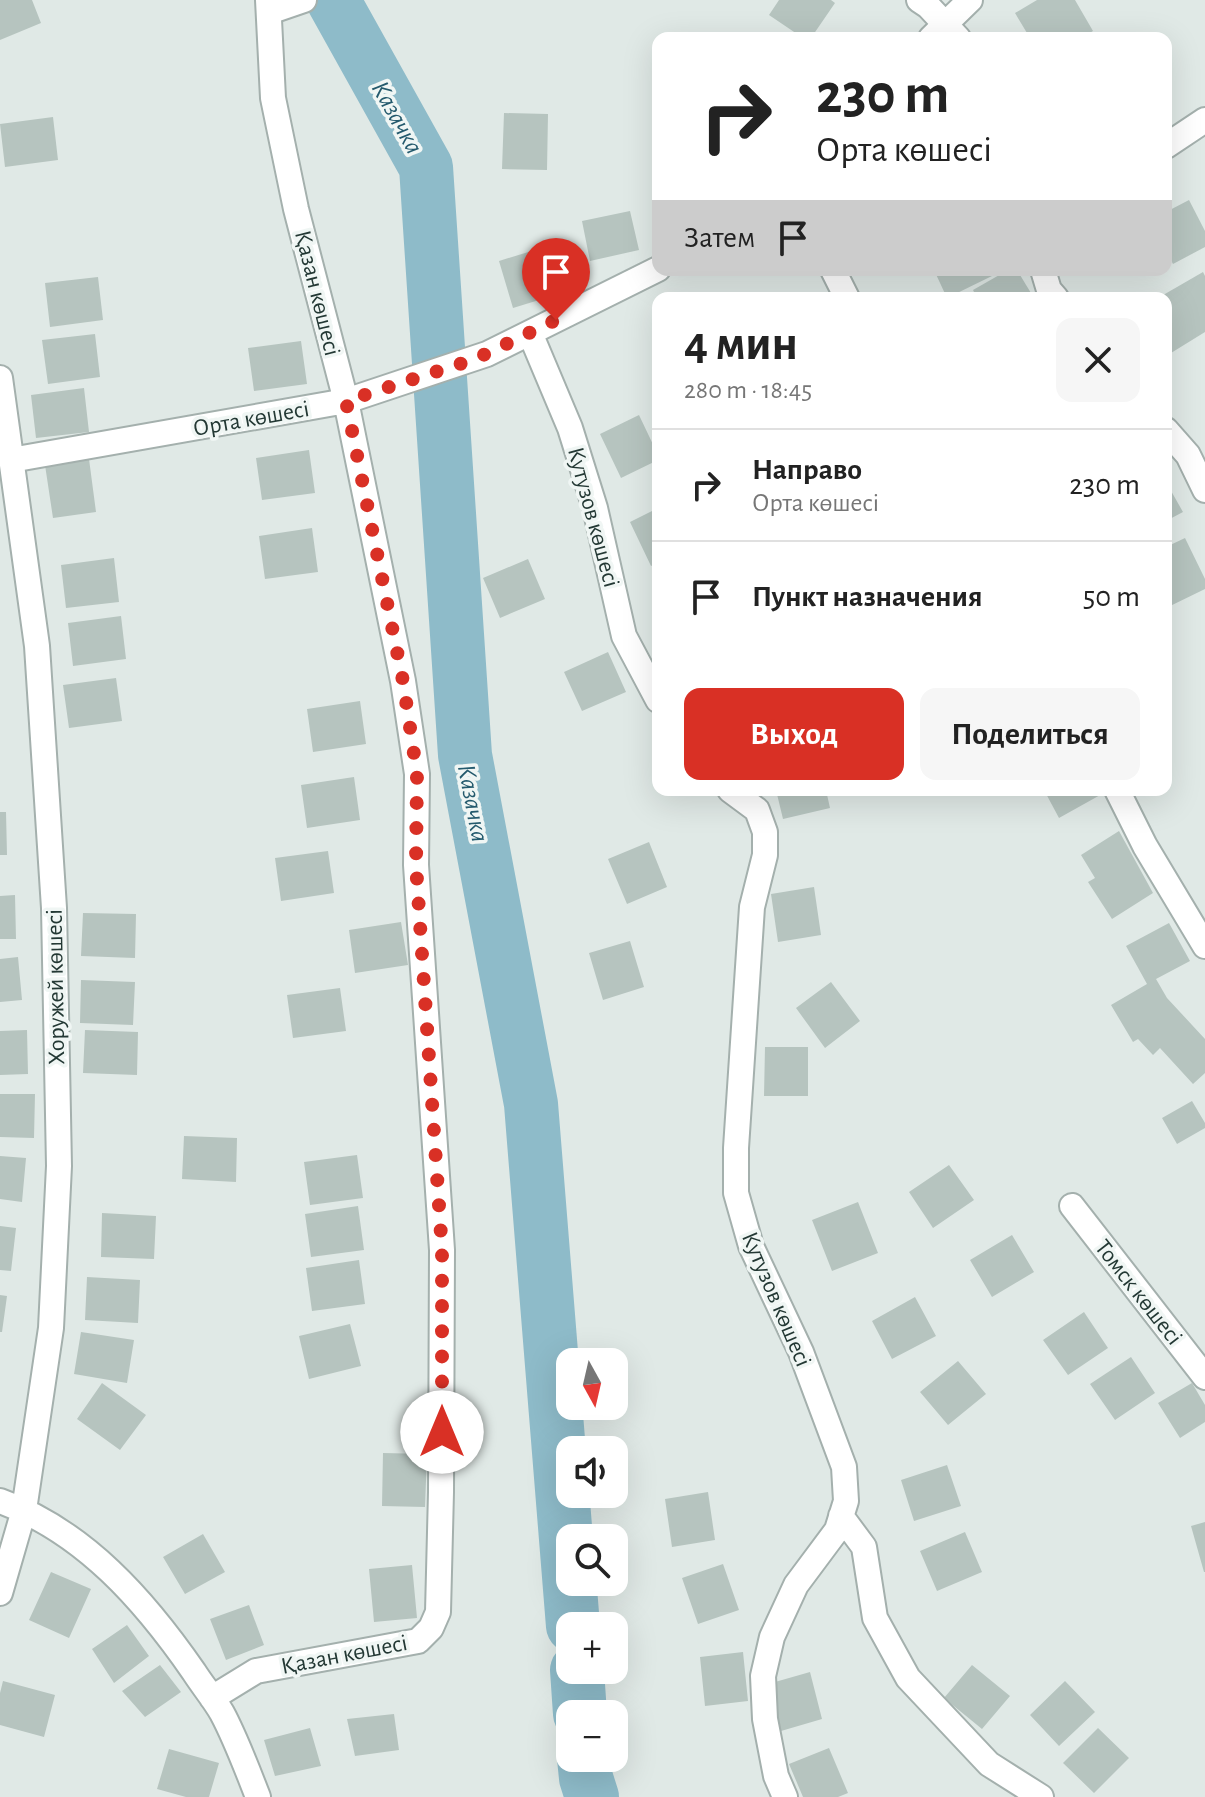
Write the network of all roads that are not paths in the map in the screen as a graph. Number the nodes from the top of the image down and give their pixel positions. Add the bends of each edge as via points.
1 (919, 0) edge
2 (970, 0) edge
3 (283, 4) edge
4 (944, 32) edge
5 (946, 32) edge
6 (1205, 120) edge
7 (1172, 142) edge
8 (652, 272) edge
9 (530, 333) junction
10 (0, 378) edge
11 (354, 398) junction
12 (1172, 437) edge
13 (11, 460) junction
14 (1205, 490) edge
15 (652, 689) edge
16 (738, 796) edge
17 (1120, 796) edge
18 (1205, 946) edge
19 (1072, 1206) dead end
20 (1205, 1377) edge
21 (0, 1501) edge
22 (24, 1510) junction
23 (841, 1516) junction
24 (0, 1593) edge
25 (212, 1698) junction
26 (258, 1797) edge
27 (785, 1797) edge
28 (1041, 1797) edge

1 - 4 street
2 - 5 street
3 - 11 street, Қазан көшесі via 273,98 296,209
6 - 7 street
8 - 9 street, Орта көшесі
9 - 11 street, Орта көшесі via 475,359
9 - 15 street, Кутузов көшесі via 570,428 595,508 624,636
10 - 13 street, Хоружей көшесі
11 - 13 street, Орта көшесі
11 - 25 street, Қазан көшесі via 417,774 416,865 442,1250 438,1612 418,1641 256,1671
12 - 14 street via 1188,455
13 - 22 street, Хоружей көшесі via 37,646 54,908 59,1166 51,1328
16 - 23 street, Кутузов көшесі via 757,810 765,832 765,855 752,907 736,1193 751,1246 801,1352 844,1467 846,1501
17 - 18 street
19 - 20 street, Томск көшесі
21 - 22 street
22 - 24 street, Хоружей көшесі
22 - 25 street via 78,1543 123,1583
23 - 27 street, Кутузов көшесі via 837,1530 796,1585 772,1637 763,1676 765,1719
23 - 28 street via 864,1547 875,1618 908,1678 989,1764
25 - 26 street

